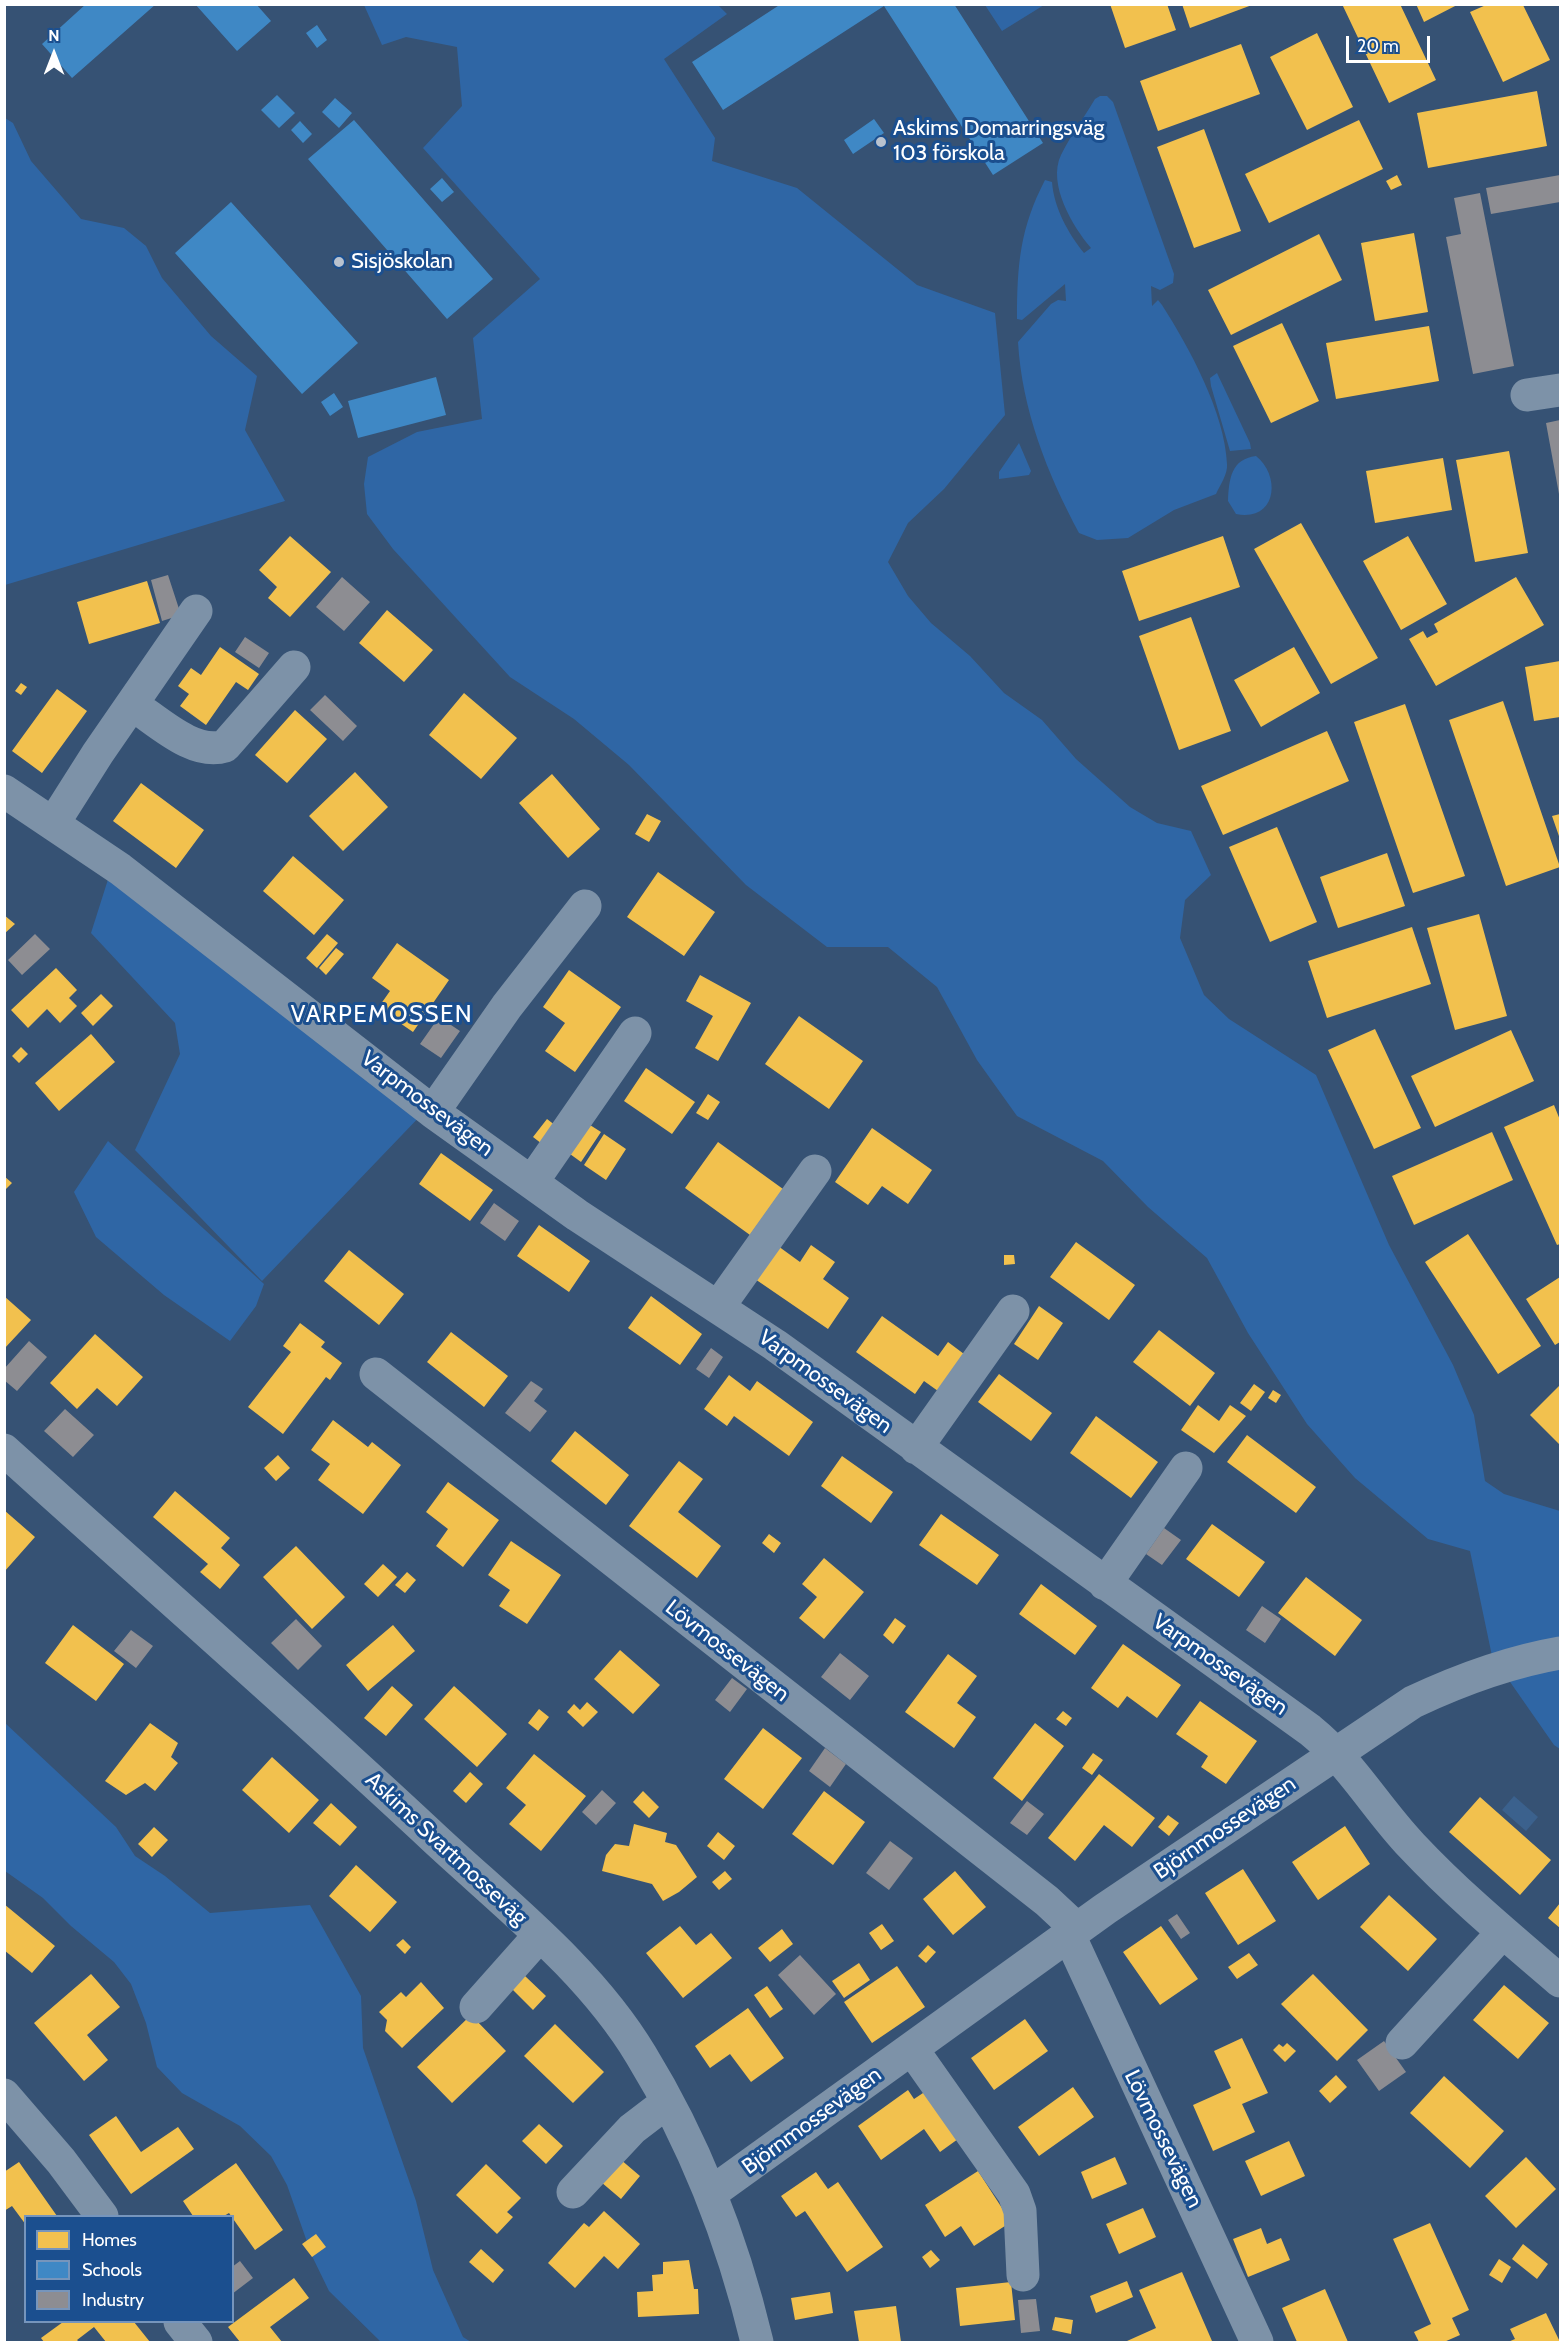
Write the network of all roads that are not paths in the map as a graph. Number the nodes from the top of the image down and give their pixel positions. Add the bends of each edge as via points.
1 (1560, 390) edge
2 (1527, 396) dead end
3 (196, 611) dead end
4 (294, 667) dead end
5 (133, 705) junction
6 (4, 791) edge
7 (53, 824) junction
8 (585, 906) dead end
9 (635, 1033) dead end
10 (433, 1112) junction
11 (815, 1171) dead end
12 (532, 1182) junction
13 (719, 1306) junction
14 (1013, 1311) dead end
15 (376, 1374) dead end
16 (916, 1448) junction
17 (4, 1450) edge
18 (1186, 1468) dead end
19 (1105, 1584) junction
20 (1560, 1653) edge
21 (1337, 1752) junction
22 (1073, 1932) junction
23 (1503, 1932) junction
24 (540, 1935) junction
25 (1560, 1981) edge
26 (476, 2007) dead end
27 (1402, 2043) dead end
28 (912, 2049) junction
29 (4, 2095) edge
30 (666, 2103) junction
31 (573, 2192) dead end
32 (711, 2193) junction
33 (101, 2215) edge
34 (1023, 2275) dead end
35 (181, 2323) edge
36 (195, 2343) edge
37 (757, 2343) edge
38 (1257, 2343) edge

1 - 2 street
3 - 5 street
4 - 5 street via 225,746 214,750 191,744
5 - 7 street
6 - 7 street, Varpmossevägen
7 - 10 street, Varpmossevägen via 120,869
8 - 10 street via 507,1006
9 - 12 street
10 - 12 street, Varpmossevägen
11 - 13 street
12 - 13 street, Varpmossevägen
13 - 16 street, Varpmossevägen
14 - 16 street
15 - 22 street, Lövmossevägen via 1047,1901
16 - 19 street, Varpmossevägen
17 - 24 street, Askims Svartmosseväg via 325,1736
18 - 19 street
19 - 21 street, Varpmossevägen
20 - 21 street, Björnmossevägen via 1468,1676 1413,1702
21 - 22 street, Björnmossevägen
21 - 23 street, Varpmossevägen via 1411,1844
22 - 28 street, Björnmossevägen
22 - 38 street, Lövmossevägen
23 - 25 street, Varpmossevägen
23 - 27 street
24 - 26 street
24 - 30 street, Askims Svartmosseväg via 619,2024
28 - 32 street, Björnmossevägen
28 - 34 street via 1014,2194 1020,2211
29 - 33 street
30 - 31 street via 632,2129
30 - 32 street, Askims Svartmosseväg
32 - 37 street, Askims Svartmosseväg
35 - 36 street

